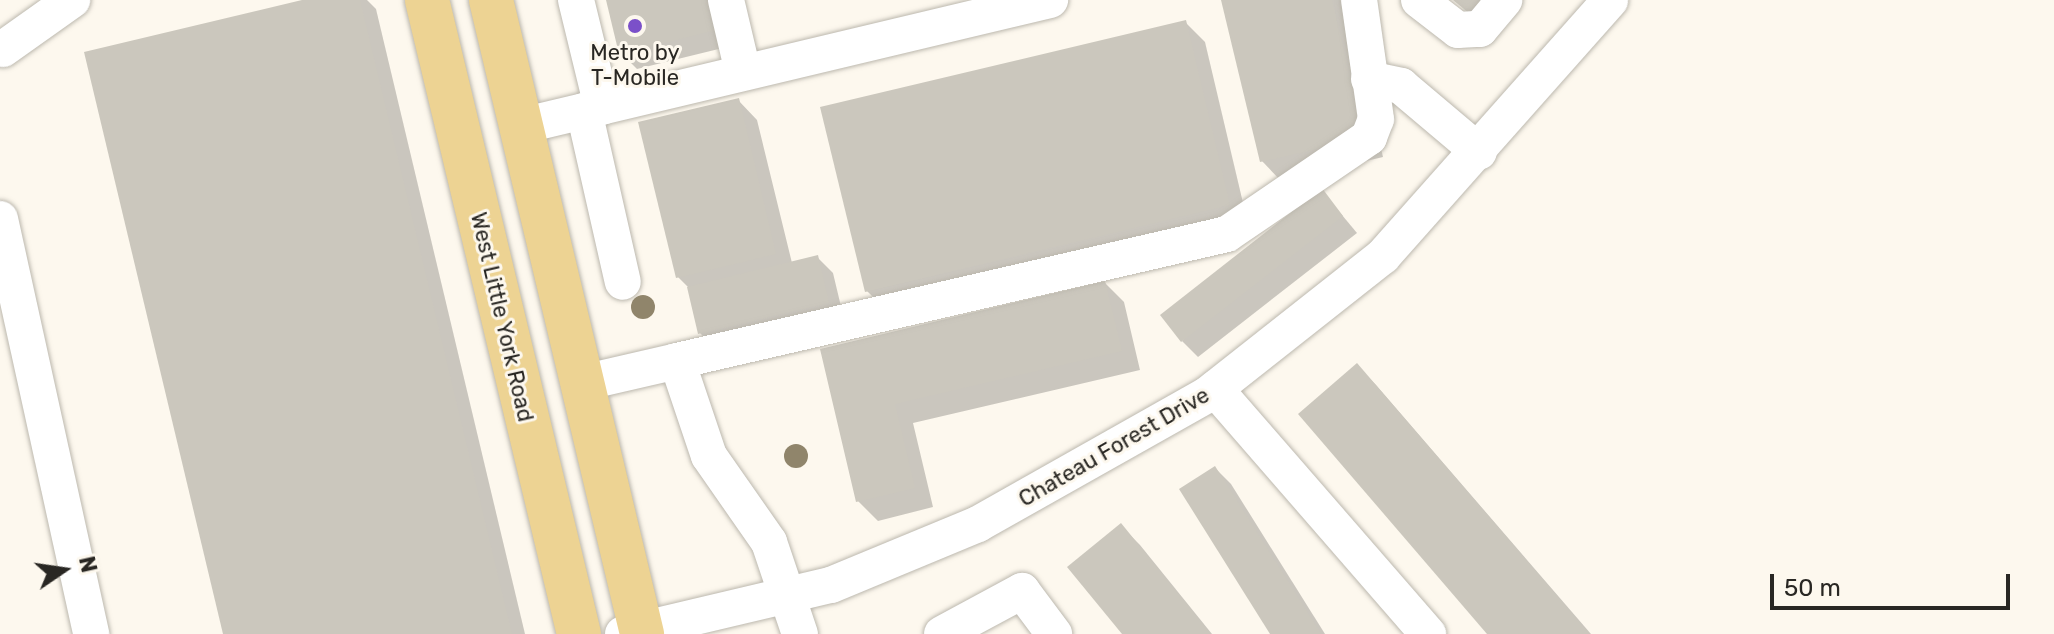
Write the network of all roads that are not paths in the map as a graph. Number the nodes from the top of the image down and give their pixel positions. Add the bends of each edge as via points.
1 (72, 0) edge
2 (427, 0) edge
3 (491, 0) edge
4 (576, 0) edge
5 (726, 0) edge
6 (1050, 0) edge
7 (1419, 0) edge
8 (1504, 0) edge
9 (1610, 0) edge
10 (1367, 3) edge
11 (938, 13) edge
12 (1, 51) edge
13 (743, 72) junction
14 (1369, 79) junction
15 (593, 109) junction
16 (521, 126) junction
17 (1479, 152) junction
18 (0, 219) edge
19 (623, 282) dead end
20 (677, 361) junction
21 (582, 383) junction
22 (1215, 389) junction
23 (783, 597) junction
24 (635, 633) edge
25 (91, 634) edge
26 (579, 634) edge
27 (800, 634) edge
28 (942, 634) edge
29 (1054, 634) edge
30 (1428, 634) edge

1 - 12 street
2 - 26 main road, West Little York Road
3 - 16 main road
4 - 15 street
5 - 13 street
6 - 11 street
7 - 8 street via 1458,30 1480,29
9 - 17 street, Chateau Forest Drive
10 - 14 street
11 - 13 street
13 - 15 street
14 - 17 street via 1407,90
14 - 20 street via 1376,119 1369,137 1227,234
15 - 16 street
15 - 19 street
16 - 21 main road
17 - 22 street, Chateau Forest Drive via 1383,256
18 - 25 street
20 - 21 street
20 - 23 street via 709,456 769,542
21 - 24 main road
22 - 23 street, Chateau Forest Drive via 978,524
22 - 30 street
23 - 24 street, Chateau Forest Drive
23 - 27 street
28 - 29 street via 1022,591

